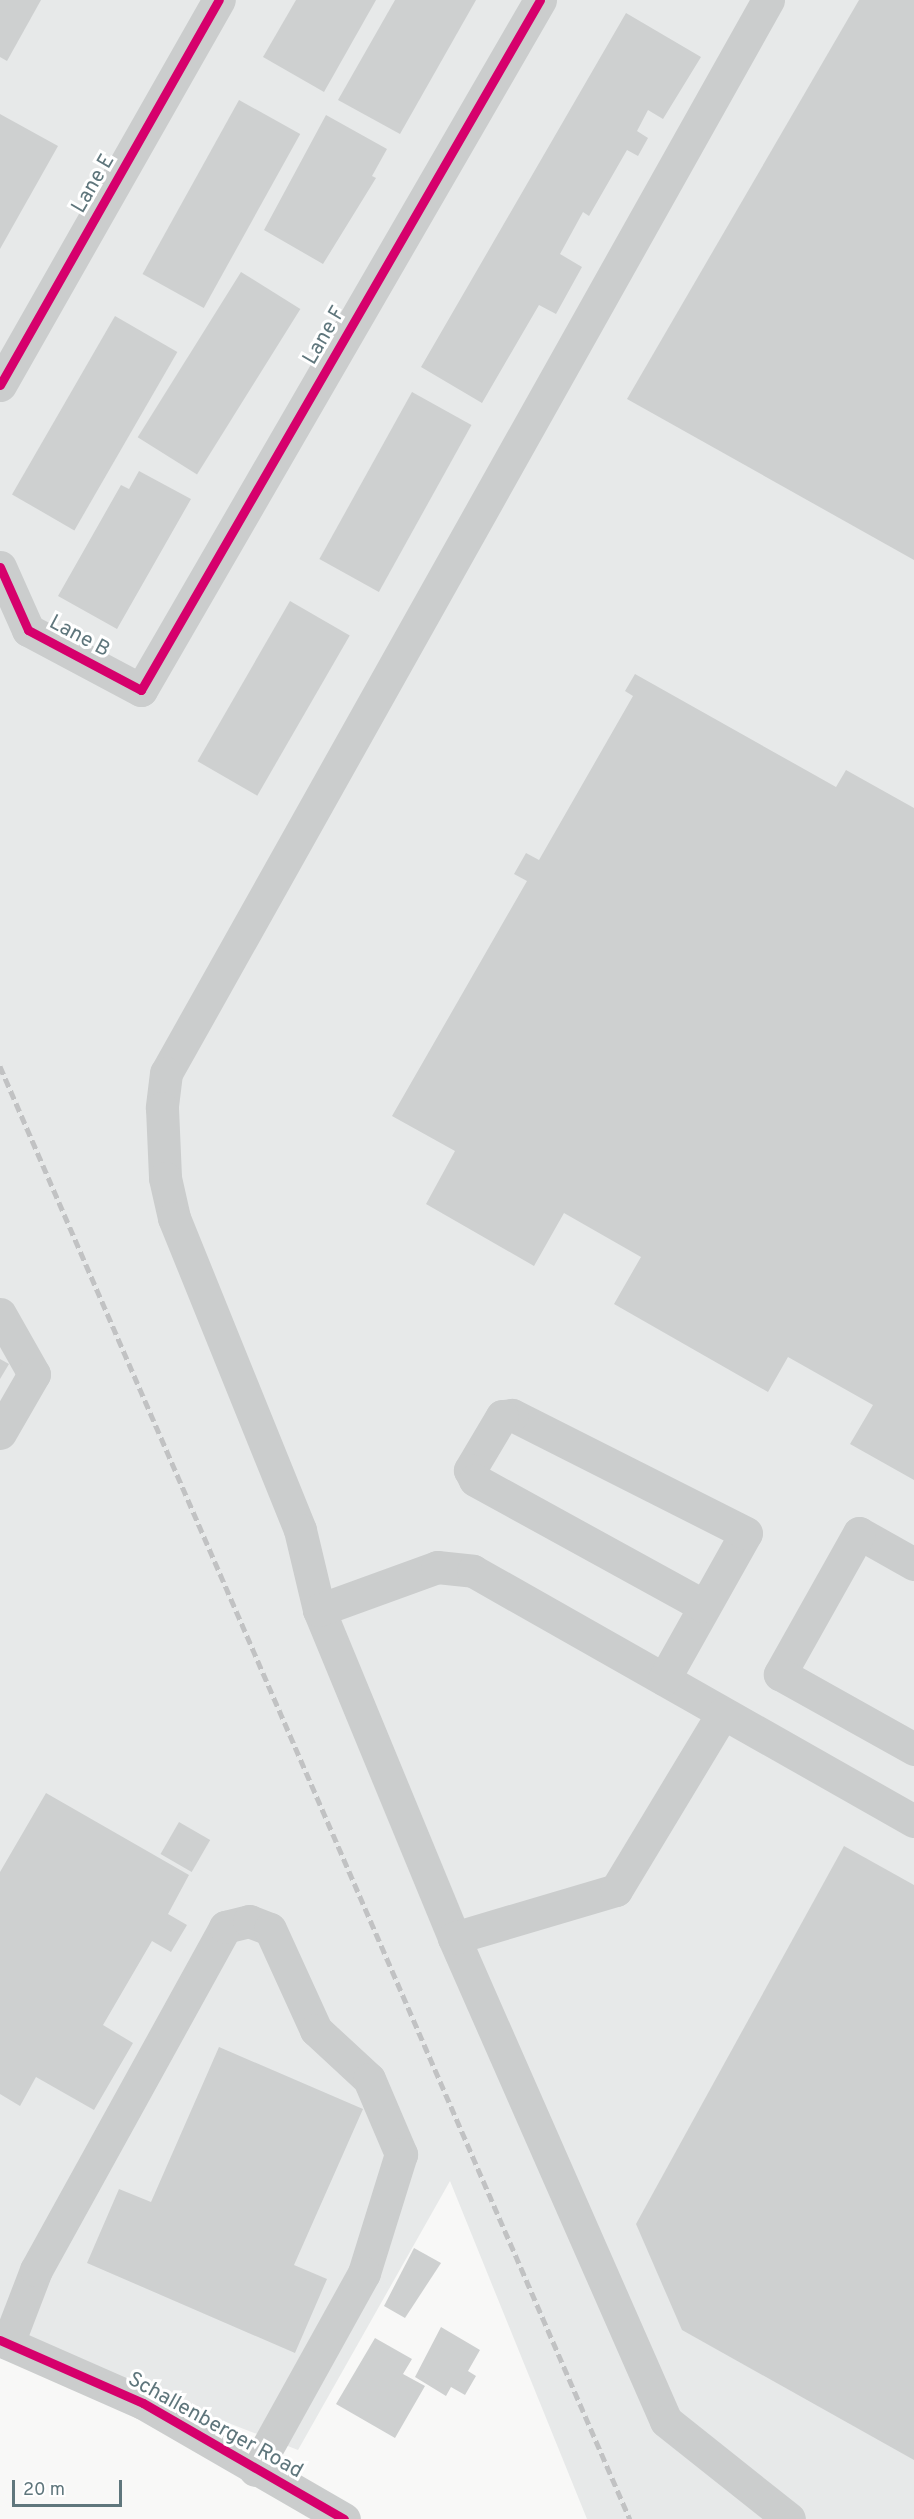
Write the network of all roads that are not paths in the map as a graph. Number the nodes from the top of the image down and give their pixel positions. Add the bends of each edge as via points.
1 (219, 0) edge
2 (540, 0) edge
3 (768, 0) edge
4 (0, 385) edge
5 (0, 567) edge
6 (141, 690) joint
7 (0, 1314) edge
8 (0, 1433) edge
9 (914, 1564) edge
10 (704, 1606) junction
11 (320, 1610) junction
12 (664, 1679) junction
13 (723, 1714) junction
14 (914, 1749) edge
15 (914, 1821) edge
16 (454, 1938) junction
17 (4, 2341) edge
18 (255, 2470) junction
19 (344, 2519) edge
20 (789, 2519) edge

1 - 4 street, Lane E
2 - 6 street, Lane F
3 - 11 street via 166,1073 165,1178 174,1218 300,1530
5 - 6 street, Lane B via 28,630
7 - 8 street via 34,1374
9 - 14 street via 859,1533 780,1674
10 - 10 street via 746,1533 512,1415 502,1416 470,1470 475,1480
10 - 12 street
11 - 12 street via 437,1567 473,1571
11 - 16 street
12 - 13 street
13 - 15 street
13 - 16 street via 616,1890
16 - 20 street via 666,2421
17 - 18 street, Schallenberger Road via 143,2403
17 - 18 street via 46,2250 225,1927 249,1921 270,1929 316,2030 369,2079 401,2154 364,2273
18 - 19 street, Schallenberger Road

